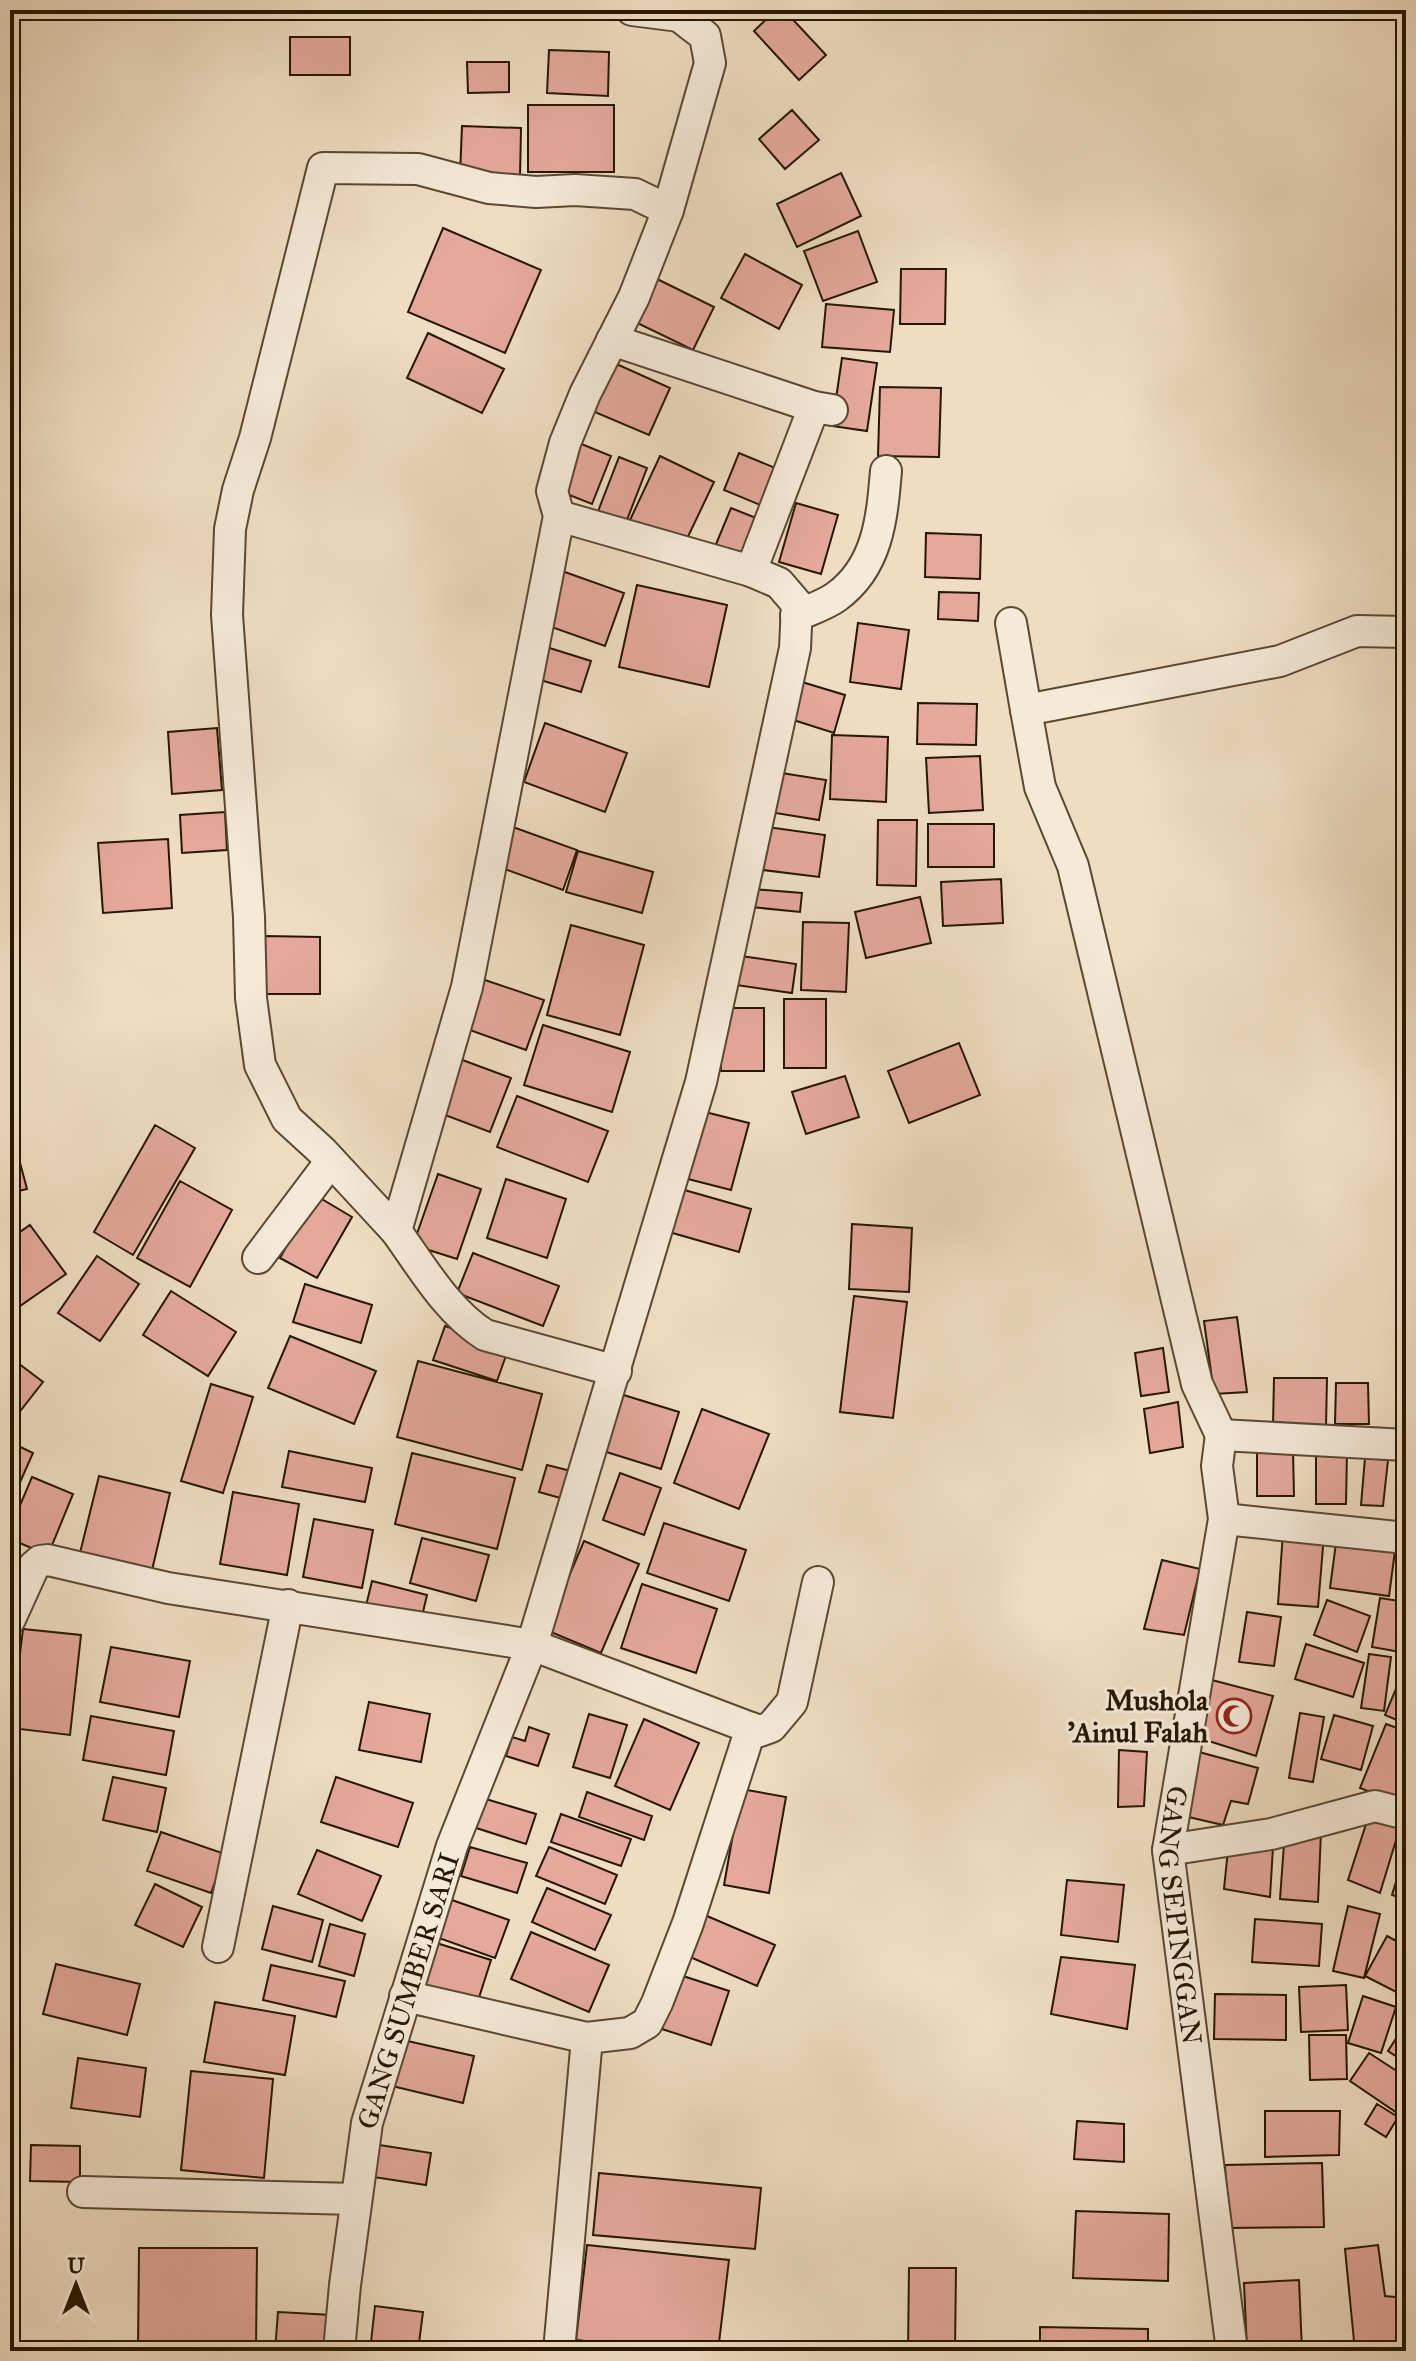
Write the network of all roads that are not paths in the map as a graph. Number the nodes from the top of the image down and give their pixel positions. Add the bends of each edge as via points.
1 (632, 10) edge
2 (668, 210) junction
3 (612, 340) junction
4 (886, 471) dead end
5 (559, 516) junction
6 (751, 571) junction
7 (796, 616) junction
8 (1011, 623) dead end
9 (1406, 632) edge
10 (1026, 710) junction
11 (331, 1161) junction
12 (396, 1231) junction
13 (258, 1258) dead end
14 (616, 1371) junction
15 (1221, 1435) junction
16 (1406, 1445) edge
17 (1224, 1519) junction
18 (1406, 1538) edge
19 (818, 1582) dead end
20 (288, 1605) junction
21 (10, 1619) edge
22 (532, 1645) junction
23 (751, 1728) junction
24 (1406, 1814) edge
25 (1168, 1850) junction
26 (218, 1947) dead end
27 (405, 1996) junction
28 (587, 2038) junction
29 (83, 2192) dead end
30 (356, 2199) junction
31 (339, 2351) edge
32 (559, 2351) edge
33 (1232, 2351) edge

1 - 2 street via 679,16 705,36 710,63
2 - 3 street
2 - 11 street via 635,194 489,188 418,169 323,168 238,490 230,529 227,615 251,998 260,1065 287,1119
3 - 5 street via 565,443 552,491
3 - 6 street via 823,409
4 - 7 street via 880,523 860,577 835,598
5 - 6 street
5 - 12 street via 467,987
6 - 7 street via 779,583 797,604
7 - 14 street, GANG SUMBER SARI via 795,648 701,1082
8 - 10 street
9 - 10 street via 1357,631 1280,661
10 - 15 street via 1040,787 1073,866 1197,1384
11 - 12 street
11 - 13 street
12 - 14 street via 467,1324 485,1335
14 - 22 street, GANG SUMBER SARI
15 - 16 street
15 - 17 street, GANG SEPINGGAN via 1217,1466
17 - 18 street
17 - 25 street, GANG SEPINGGAN
19 - 23 street via 792,1702 771,1727
20 - 21 street via 168,1588 48,1560 34,1566
20 - 22 street
20 - 26 street
22 - 23 street
22 - 27 street, GANG SUMBER SARI via 452,1846
23 - 28 street via 688,1923 647,2023 630,2033
24 - 25 street via 1375,1806 1271,1834
25 - 33 street, GANG SEPINGGAN
27 - 28 street
27 - 30 street, GANG SUMBER SARI via 367,2123
28 - 32 street
29 - 30 street
30 - 31 street, GANG SUMBER SARI

